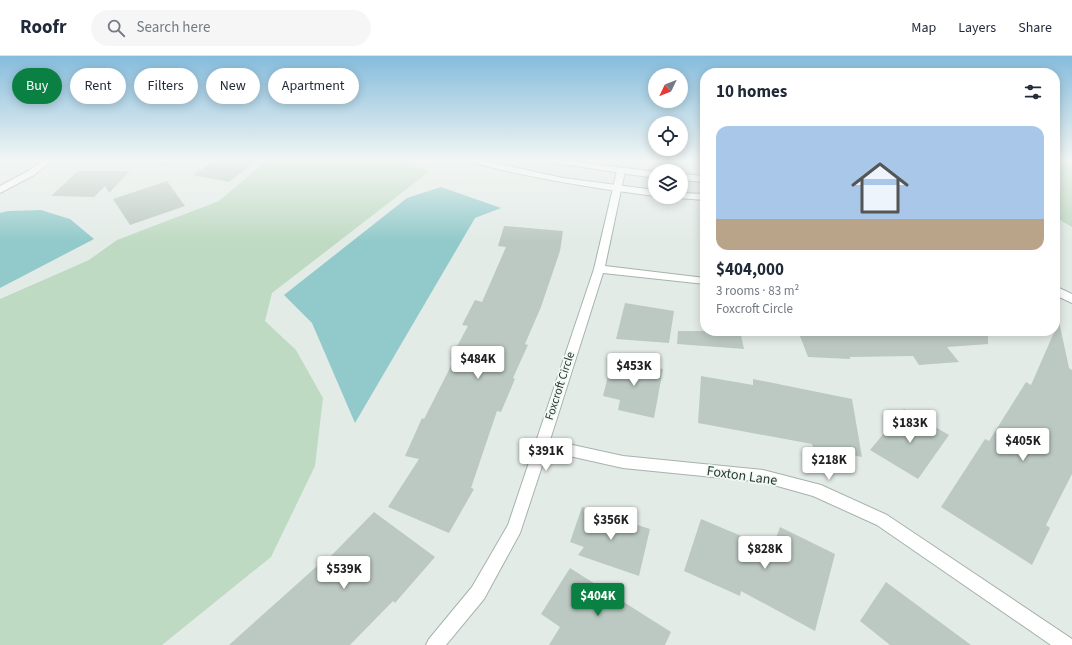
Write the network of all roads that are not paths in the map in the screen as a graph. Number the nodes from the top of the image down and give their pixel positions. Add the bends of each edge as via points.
1 (609, 187) edge
2 (618, 189) junction
3 (648, 192) edge
4 (688, 196) edge
5 (700, 197) edge
6 (599, 269) junction
7 (700, 279) edge
8 (1060, 293) edge
9 (1072, 300) edge
10 (542, 444) junction
11 (435, 645) edge
12 (1066, 645) edge

1 - 2 street
2 - 3 street
2 - 6 street, Foxcroft Circle
4 - 5 street
6 - 7 street
6 - 10 street, Foxcroft Circle
8 - 9 street
10 - 11 street, Foxcroft Circle via 515,528 478,593
10 - 12 street, Foxton Lane via 623,462 763,476 816,490 882,520

